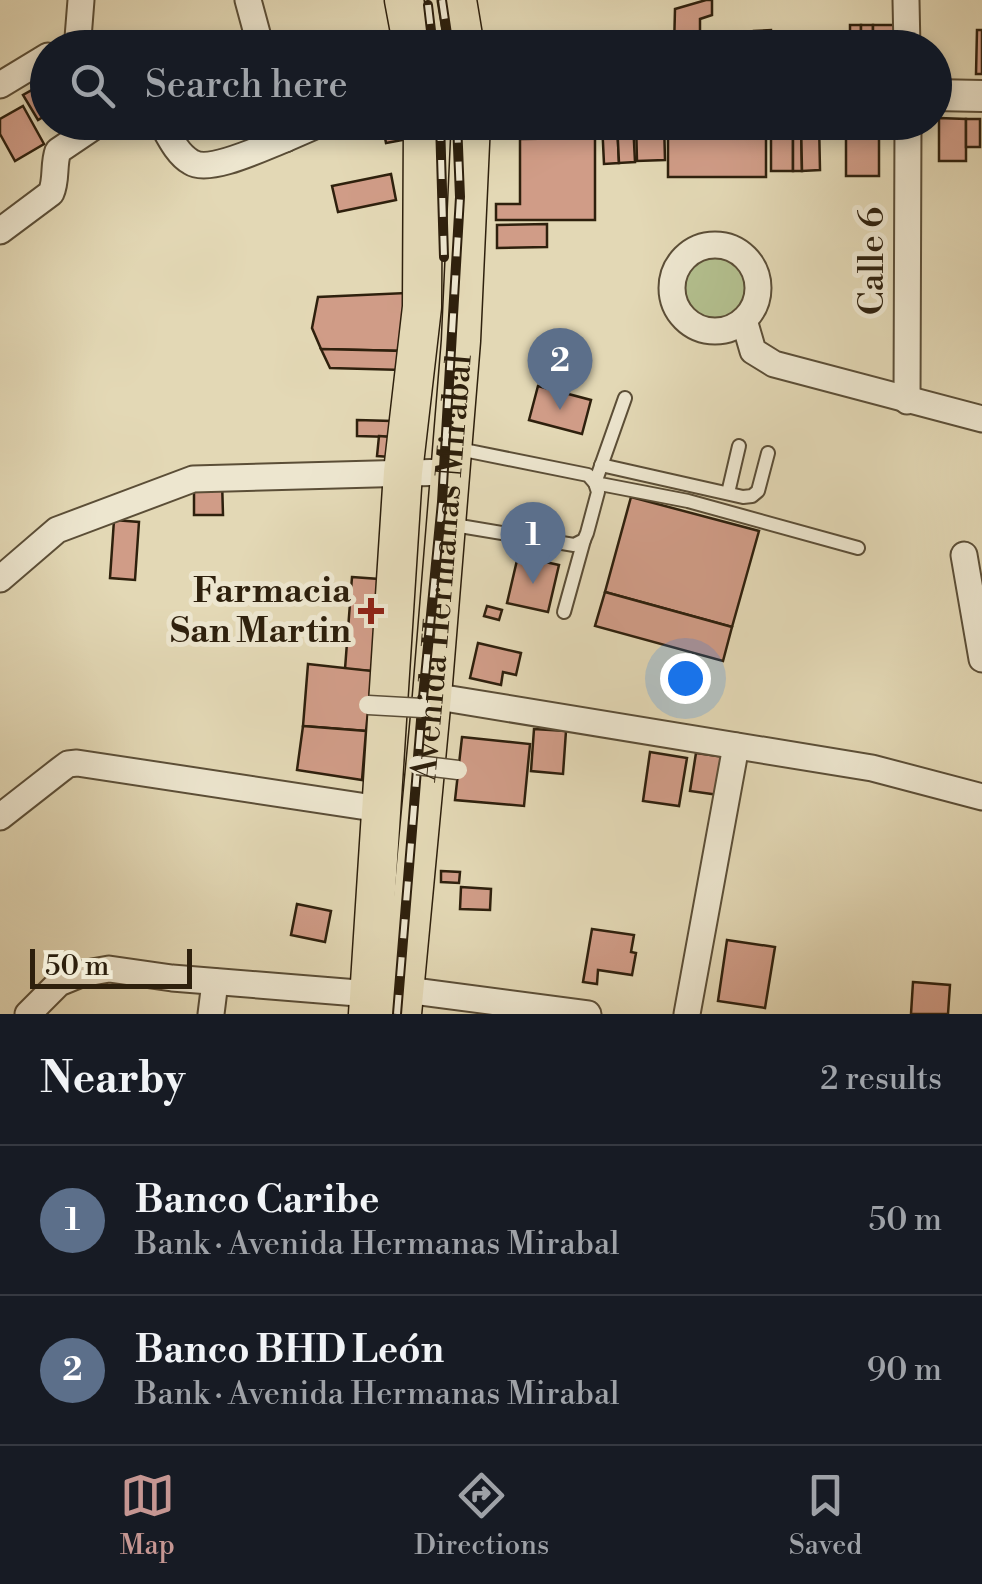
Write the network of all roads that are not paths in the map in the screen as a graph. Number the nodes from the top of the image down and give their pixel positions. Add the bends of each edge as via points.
1 (81, 0) edge
2 (248, 0) edge
3 (404, 0) edge
4 (457, 0) edge
5 (906, 0) edge
6 (78, 30) edge
7 (256, 30) edge
8 (410, 30) edge
9 (462, 30) edge
10 (907, 30) edge
11 (30, 67) edge
12 (0, 85) edge
13 (952, 95) edge
14 (982, 96) edge
15 (74, 140) edge
16 (173, 140) edge
17 (264, 140) edge
18 (423, 140) edge
19 (470, 140) edge
20 (908, 140) edge
21 (0, 231) edge
22 (744, 320) dead end
23 (624, 398) dead end
24 (907, 401) junction
25 (982, 419) edge
26 (739, 446) dead end
27 (768, 453) dead end
28 (450, 460) junction
29 (601, 465) junction
30 (403, 472) junction
31 (595, 483) junction
32 (728, 493) junction
33 (445, 524) junction
34 (584, 540) junction
35 (858, 548) dead end
36 (964, 555) dead end
37 (0, 579) edge
38 (564, 612) dead end
39 (982, 659) edge
40 (427, 702) junction
41 (368, 704) dead end
42 (736, 746) junction
43 (417, 766) dead end
44 (458, 770) dead end
45 (982, 797) edge
46 (380, 809) junction
47 (0, 817) edge
48 (214, 982) junction
49 (386, 1003) edge
50 (28, 1014) edge
51 (211, 1014) edge
52 (588, 1014) edge
53 (688, 1014) edge

1 - 6 street
2 - 7 street
3 - 8 main road
4 - 9 main road
5 - 10 street
11 - 12 street
13 - 14 street
15 - 21 street via 58,151 51,194
16 - 17 street via 195,166 210,166
18 - 30 main road, Avenida Hermanas Mirabal via 422,307
19 - 28 main road, Avenida Hermanas Mirabal
20 - 24 street, Calle 6
22 - 24 street via 753,351 774,364
23 - 29 lane
24 - 25 street
26 - 32 lane
27 - 32 lane via 758,492
28 - 30 street
28 - 31 lane via 588,475
28 - 33 main road, Avenida Hermanas Mirabal
29 - 31 lane
29 - 32 lane
30 - 37 street via 193,479 57,530
30 - 46 main road, Avenida Hermanas Mirabal
31 - 34 lane
31 - 35 lane
33 - 34 lane via 574,545
33 - 40 main road, Avenida Hermanas Mirabal
34 - 38 lane
36 - 39 street
40 - 41 street, bridge
40 - 42 street
40 - 49 main road, Avenida Hermanas Mirabal
42 - 45 street via 872,768
42 - 53 street
43 - 44 street, bridge
46 - 47 street via 78,763
46 - 49 main road, Avenida Hermanas Mirabal
48 - 49 street
48 - 50 street via 110,969 58,983
48 - 51 street
49 - 52 street

